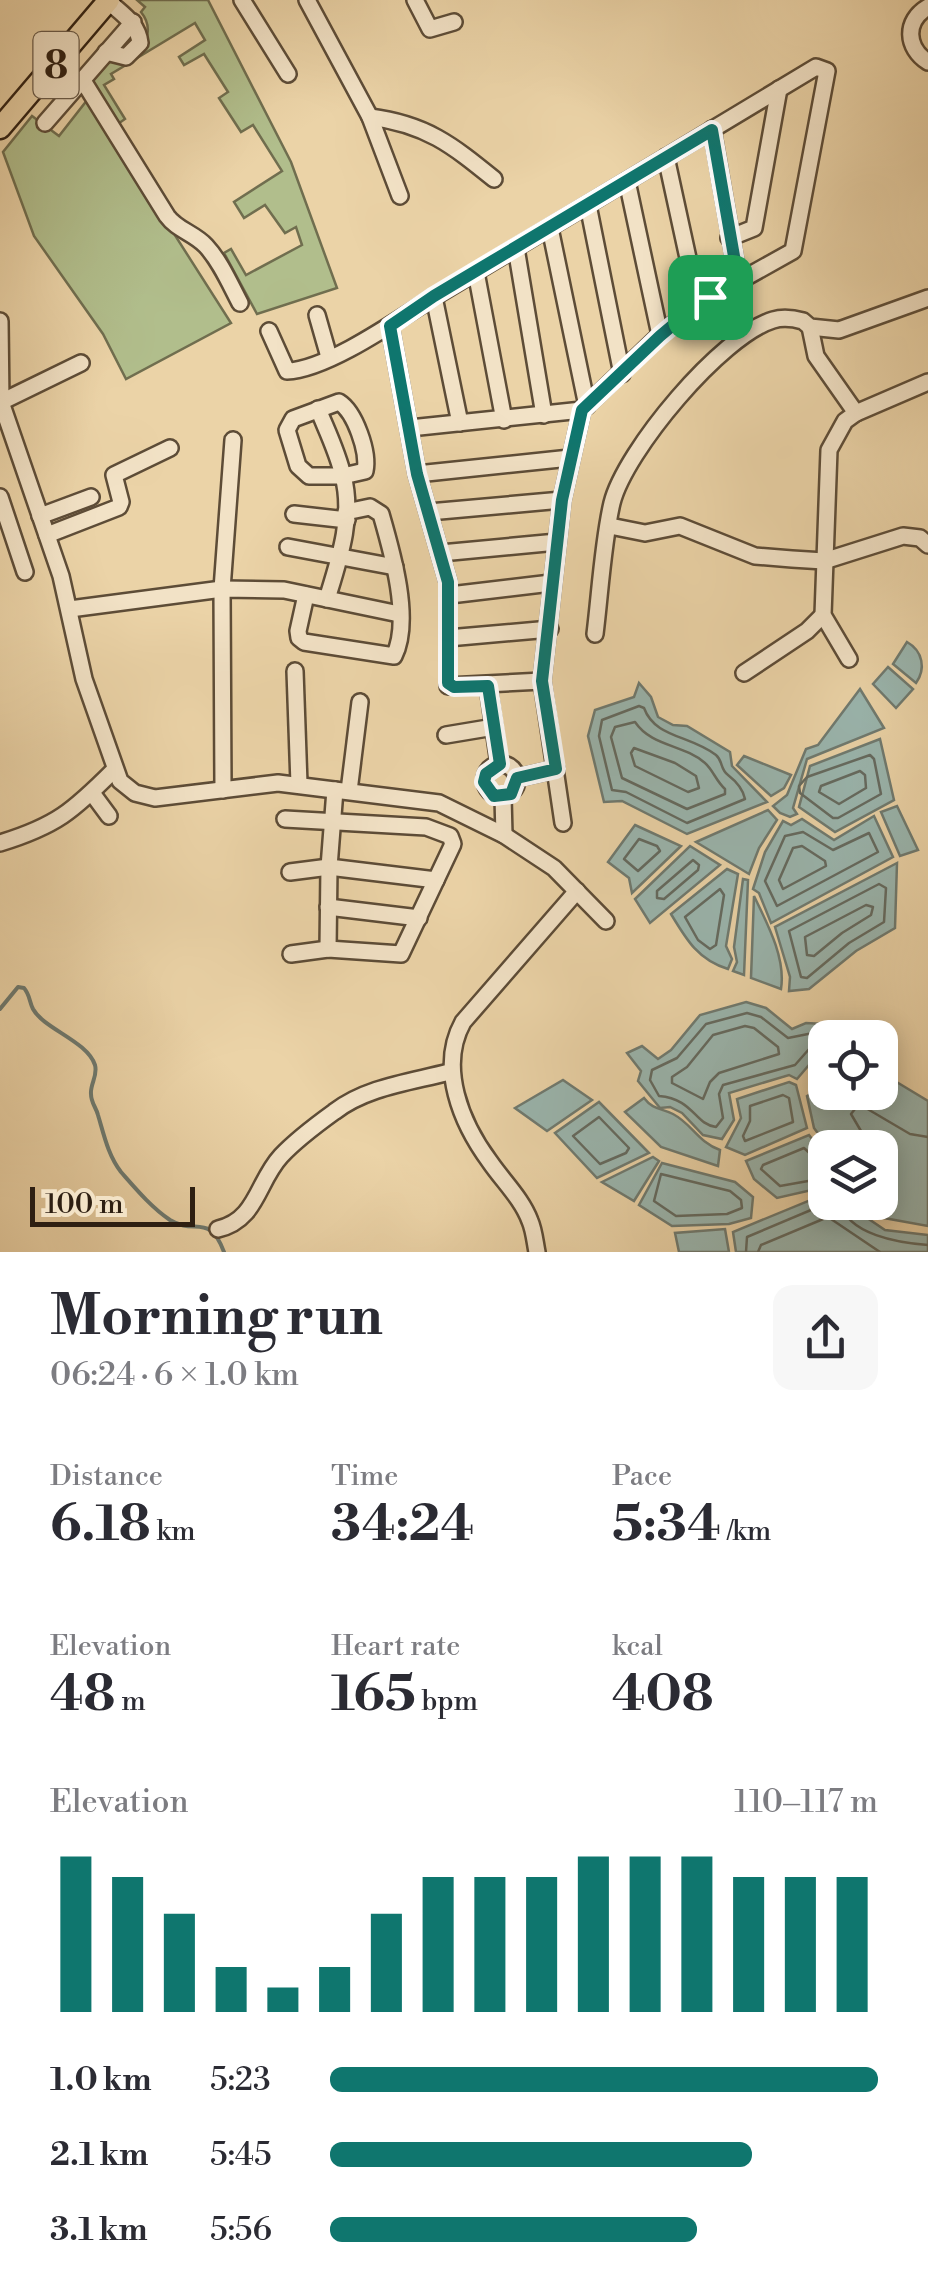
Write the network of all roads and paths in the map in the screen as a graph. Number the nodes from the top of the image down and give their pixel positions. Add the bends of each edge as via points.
1 (108, 0) edge
2 (242, 0) edge
3 (307, 0) edge
4 (415, 0) edge
5 (928, 7) edge
6 (454, 22) dead end
7 (928, 62) edge
8 (288, 74) dead end
9 (82, 79) junction
10 (779, 89) junction
11 (370, 117) junction
12 (44, 123) dead end
13 (0, 128) edge
14 (712, 130) junction
15 (666, 157) junction
16 (494, 179) dead end
17 (627, 181) junction
18 (400, 196) dead end
19 (588, 205) junction
20 (550, 228) junction
21 (729, 238) junction
22 (516, 248) junction
23 (476, 272) junction
24 (738, 279) junction
25 (434, 296) junction
26 (928, 298) edge
27 (240, 302) dead end
28 (698, 304) junction
29 (316, 315) dead end
30 (0, 321) edge
31 (390, 326) junction
32 (810, 328) junction
33 (269, 332) dead end
34 (660, 336) junction
35 (330, 357) junction
36 (81, 363) dead end
37 (622, 374) junction
38 (928, 382) edge
39 (0, 402) edge
40 (584, 408) junction
41 (318, 409) junction
42 (856, 414) junction
43 (544, 415) junction
44 (504, 420) junction
45 (460, 423) junction
46 (410, 428) junction
47 (232, 440) dead end
48 (170, 448) dead end
49 (570, 458) junction
50 (417, 474) junction
51 (343, 476) junction
52 (84, 481) dead end
53 (26, 482) junction
54 (0, 494) edge
55 (562, 500) junction
56 (429, 512) junction
57 (294, 514) dead end
58 (311, 515) junction
59 (40, 516) junction
60 (347, 516) junction
61 (610, 526) junction
62 (47, 535) junction
63 (557, 542) junction
64 (928, 544) edge
65 (288, 547) dead end
66 (307, 549) junction
67 (441, 554) junction
68 (340, 556) junction
69 (824, 561) junction
70 (395, 567) junction
71 (25, 572) dead end
72 (551, 583) junction
73 (222, 589) junction
74 (306, 595) junction
75 (450, 595) junction
76 (327, 599) junction
77 (70, 609) junction
78 (399, 614) junction
79 (823, 615) junction
80 (550, 629) junction
81 (595, 634) dead end
82 (448, 638) junction
83 (849, 659) dead end
84 (296, 671) dead end
85 (744, 673) dead end
86 (542, 681) junction
87 (488, 686) junction
88 (360, 702) dead end
89 (494, 727) junction
90 (446, 736) dead end
91 (500, 764) junction
92 (556, 769) junction
93 (114, 770) junction
94 (517, 778) junction
95 (299, 784) junction
96 (223, 790) junction
97 (342, 790) junction
98 (92, 793) junction
99 (503, 797) junction
100 (109, 816) dead end
101 (284, 819) dead end
102 (333, 820) junction
103 (563, 823) dead end
104 (504, 836) junction
105 (0, 843) edge
106 (329, 867) junction
107 (290, 872) dead end
108 (436, 880) junction
109 (577, 892) junction
110 (328, 907) junction
111 (418, 918) junction
112 (606, 920) dead end
113 (328, 949) junction
114 (290, 954) dead end
115 (450, 1072) junction
116 (218, 1228) dead end
117 (537, 1252) edge

1 - 9 street via 133,22
1 - 13 main road, 8
2 - 8 street
3 - 11 street
4 - 6 street via 430,30
5 - 7 street via 911,26 910,43
9 - 12 street
9 - 27 street via 174,226 209,249
10 - 14 street
10 - 21 street via 754,226
10 - 24 street via 816,67 828,74 793,250
11 - 16 street via 434,133
11 - 18 street
14 - 15 street
14 - 21 street
15 - 17 street
15 - 28 street
17 - 19 street
17 - 34 street
19 - 20 street
19 - 37 street
20 - 22 street
20 - 40 street
21 - 24 street
22 - 23 street
22 - 43 street
23 - 25 street
23 - 44 street
24 - 28 street
25 - 31 street
25 - 45 street
26 - 32 street via 839,330
28 - 34 street
29 - 35 street
30 - 39 street
31 - 35 street
31 - 46 street
32 - 42 street via 816,356
32 - 61 street via 790,318 765,323 699,375 623,475
33 - 35 street via 287,371
34 - 37 street
36 - 39 street
37 - 40 street
38 - 42 street
39 - 53 street
40 - 43 street
40 - 49 street
41 - 51 street
41 - 51 street via 339,402 350,410 367,460 361,474
41 - 51 street via 288,425 298,466 309,476
42 - 69 street via 829,450
43 - 44 street
44 - 45 street
45 - 46 street
46 - 50 street
47 - 73 street
48 - 62 street via 114,475 119,507
49 - 50 street
49 - 55 street
50 - 56 street
51 - 60 street
52 - 59 street via 92,500
53 - 54 street
53 - 59 street
54 - 71 street
55 - 56 street
55 - 63 street
56 - 67 street
57 - 58 street
58 - 60 street
58 - 66 street
59 - 62 street
60 - 68 street
60 - 70 street via 370,507 381,514
61 - 69 street via 644,533 680,526 755,556
61 - 81 street
62 - 77 street
63 - 67 street
63 - 72 street
64 - 69 street via 903,536
65 - 66 street
66 - 68 street
67 - 75 street
68 - 70 street
68 - 76 street
69 - 79 street
70 - 78 street
72 - 75 street
72 - 80 street
73 - 74 street
73 - 77 street
73 - 96 street
74 - 76 street
74 - 78 street via 298,630 304,642 390,658 397,651
75 - 82 street
76 - 78 street
77 - 93 street via 84,680
79 - 83 street
79 - 85 street
80 - 82 street
80 - 86 street
82 - 87 street via 448,683
84 - 95 street
86 - 87 street
86 - 92 street
87 - 89 street
88 - 97 street
89 - 90 street
89 - 91 street
91 - 94 street
91 - 99 street via 484,782
92 - 94 street
92 - 103 street
93 - 96 street via 127,788 155,798
93 - 98 street
94 - 99 street
95 - 96 street
95 - 97 street
97 - 102 street
97 - 104 street via 439,803
98 - 100 street
98 - 105 street via 44,829
99 - 104 street
101 - 102 street
102 - 106 street
102 - 108 street via 426,827 450,836 454,844
104 - 109 street via 554,868
106 - 107 street
106 - 108 street
106 - 110 street
108 - 111 street
109 - 112 street
109 - 115 street via 463,1022 453,1040
110 - 111 street
110 - 113 street
111 - 113 street via 401,954
113 - 114 street
115 - 116 street via 343,1105 280,1156 246,1214
115 - 117 street via 486,1157 530,1221

